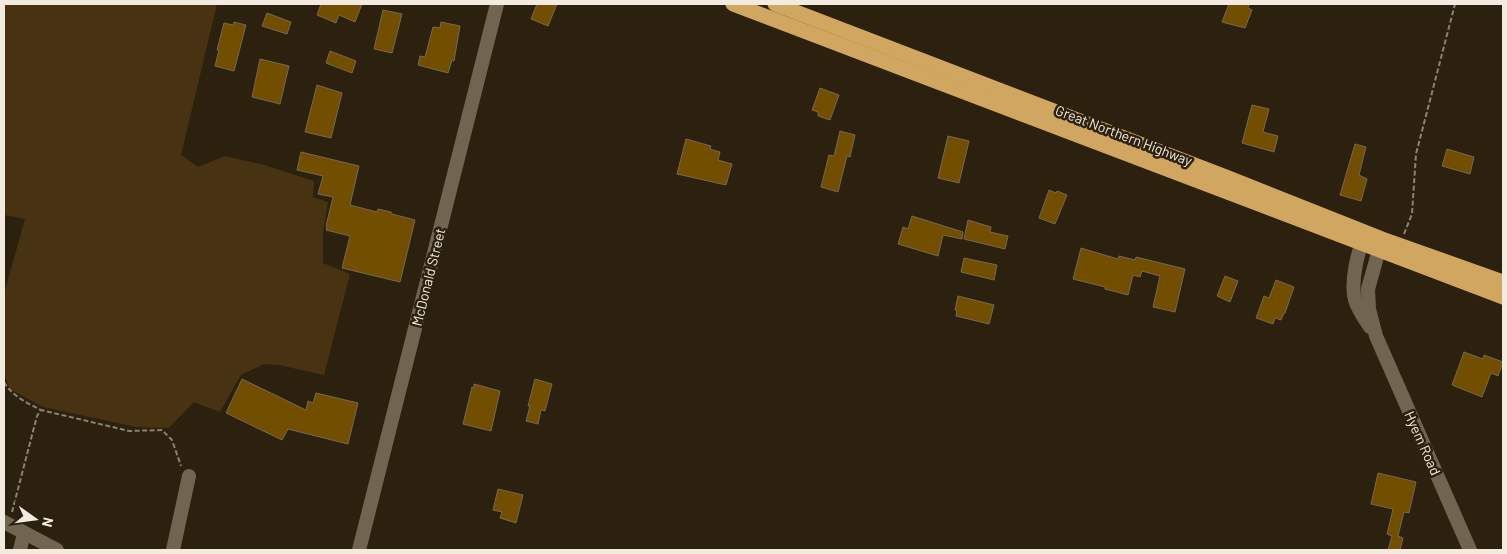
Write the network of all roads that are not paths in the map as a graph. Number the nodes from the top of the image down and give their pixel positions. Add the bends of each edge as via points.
1 (496, 4) edge
2 (732, 4) edge
3 (775, 4) edge
4 (1364, 238) junction
5 (1380, 244) junction
6 (1503, 282) edge
7 (1503, 297) edge
8 (1376, 336) junction
9 (189, 476) road end
10 (6, 523) edge
11 (24, 533) junction
12 (20, 550) edge
13 (57, 550) edge
14 (173, 550) edge
15 (359, 550) edge
16 (1470, 550) edge

1 - 15 street, McDonald Street
2 - 4 highway, Great Northern Highway
3 - 4 highway, Great Northern Highway via 1217,173
4 - 5 highway, Great Northern Highway
4 - 8 street, Hyem Road via 1356,260 1354,297 1360,313
5 - 6 highway, Great Northern Highway via 1400,245
5 - 7 highway, Great Northern Highway
5 - 8 street, Hyem Road via 1368,289
8 - 16 street, Hyem Road
9 - 14 street
10 - 11 street
11 - 12 street
11 - 13 street

